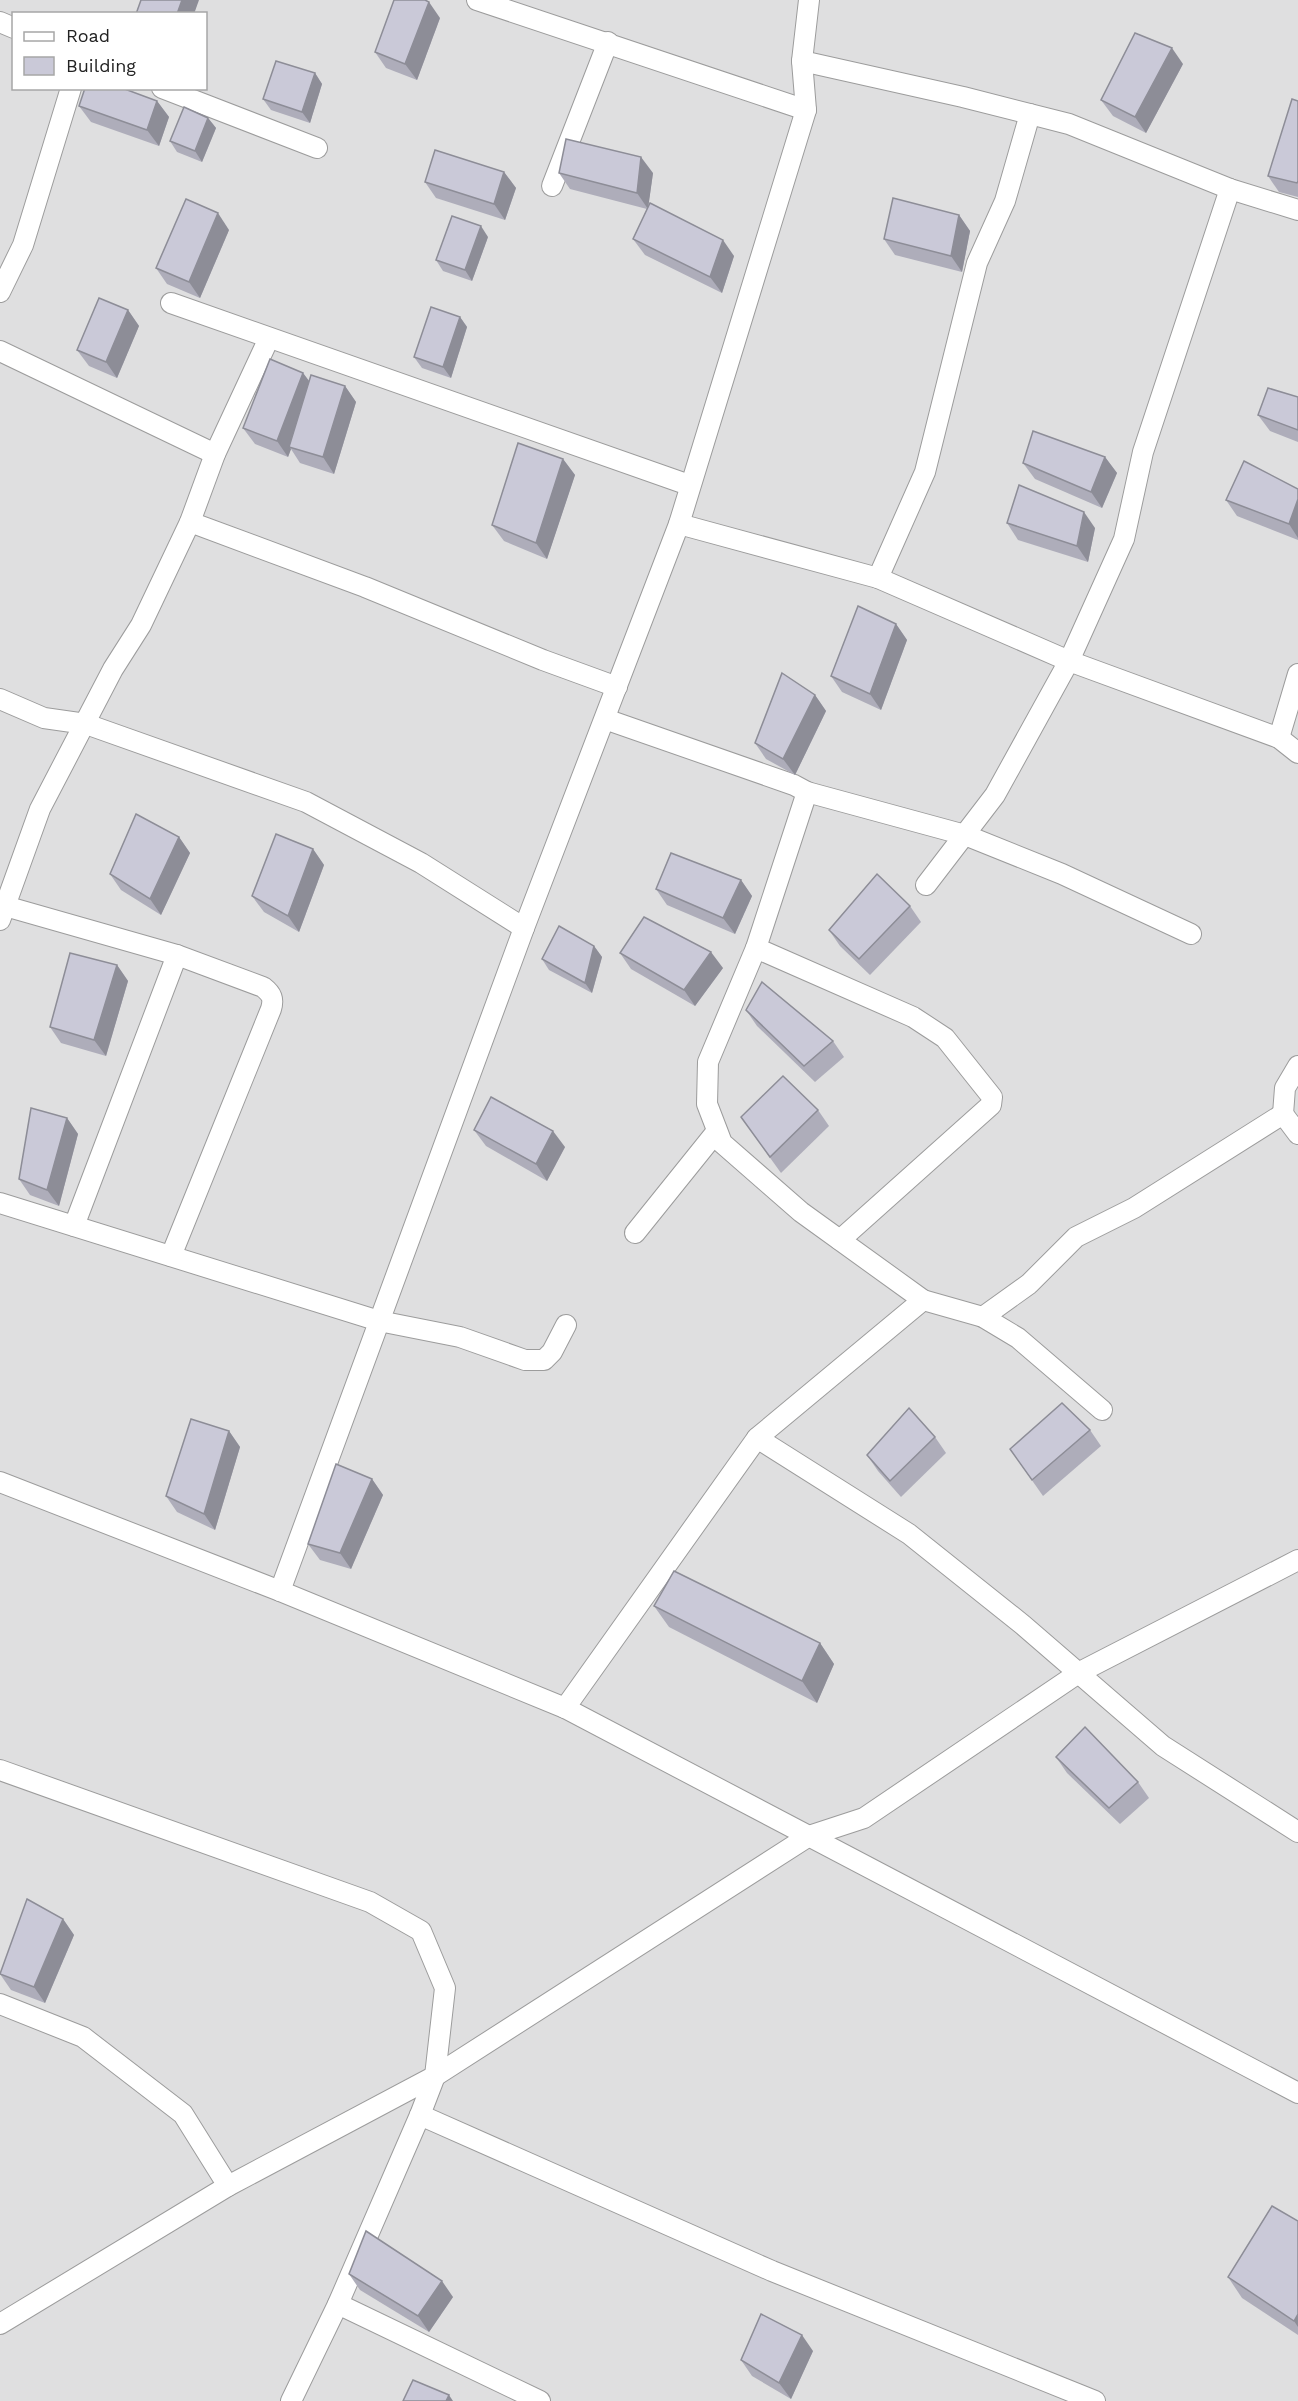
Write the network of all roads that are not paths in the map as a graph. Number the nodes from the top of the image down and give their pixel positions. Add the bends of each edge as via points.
1 (477, 0) edge
2 (810, 0) edge
3 (608, 42) junction
4 (802, 61) junction
5 (70, 90) edge
6 (167, 90) edge
7 (806, 110) junction
8 (1030, 114) junction
9 (317, 148) dead end
10 (552, 186) dead end
11 (1230, 189) junction
12 (1298, 210) edge
13 (0, 292) edge
14 (171, 303) dead end
15 (269, 338) junction
16 (0, 351) edge
17 (215, 454) junction
18 (689, 485) junction
19 (190, 522) junction
20 (679, 524) junction
21 (878, 578) junction
22 (1069, 661) junction
23 (1298, 674) edge
24 (617, 687) junction
25 (0, 699) edge
26 (605, 719) junction
27 (86, 724) junction
28 (1279, 738) junction
29 (1298, 753) edge
30 (807, 792) junction
31 (965, 835) junction
32 (926, 885) dead end
33 (2, 913) edge
34 (524, 928) junction
35 (1191, 934) dead end
36 (756, 948) junction
37 (177, 955) junction
38 (1298, 1066) edge
39 (1283, 1114) junction
40 (717, 1131) junction
41 (1298, 1134) edge
42 (0, 1203) edge
43 (74, 1226) junction
44 (635, 1233) dead end
45 (840, 1240) junction
46 (171, 1256) junction
47 (923, 1300) junction
48 (983, 1317) junction
49 (379, 1321) junction
50 (566, 1325) dead end
51 (1102, 1410) dead end
52 (757, 1438) junction
53 (0, 1482) edge
54 (1298, 1560) edge
55 (280, 1591) junction
56 (1080, 1672) junction
57 (565, 1708) junction
58 (0, 1770) edge
59 (1298, 1832) edge
60 (809, 1836) junction
61 (0, 2004) edge
62 (435, 2076) junction
63 (1298, 2093) edge
64 (420, 2115) junction
65 (228, 2186) junction
66 (338, 2304) junction
67 (0, 2324) edge
68 (291, 2401) edge
69 (540, 2401) edge
70 (1095, 2401) edge

1 - 3 street
2 - 4 street
3 - 7 street
3 - 10 street
4 - 7 street
4 - 8 street
5 - 13 street via 23,245
6 - 9 street
7 - 18 street
8 - 11 street via 1069,124
8 - 21 street via 1005,201 977,263 925,472
11 - 12 street
11 - 22 street via 1143,452 1124,539
14 - 15 street
15 - 17 street
15 - 18 street
16 - 17 street
17 - 19 street
18 - 20 street
19 - 24 street
19 - 27 street via 141,625 113,669
20 - 21 street
20 - 24 street
21 - 22 street
22 - 28 street
22 - 31 street via 995,795
23 - 28 street
24 - 26 street
25 - 27 street via 44,718
26 - 30 street
26 - 34 street
27 - 33 street via 40,809
27 - 34 street via 306,802 421,863
28 - 29 street
30 - 31 street
30 - 36 street
31 - 32 street
31 - 35 street via 1062,874
33 - 37 street
34 - 49 street
36 - 40 street via 708,1062 707,1104
36 - 45 street via 913,1017 945,1038 992,1097 991,1106
37 - 43 street
37 - 46 street via 263,987 273,1001
38 - 39 street via 1285,1088
39 - 41 street
39 - 48 street via 1134,1208 1076,1237 1029,1284
40 - 44 street
40 - 45 street via 722,1143 801,1212
42 - 43 street
43 - 46 street
45 - 47 street
46 - 49 street
47 - 48 street
47 - 52 street
48 - 51 street via 1018,1338
49 - 50 street via 460,1337 525,1360 544,1360
49 - 55 street
52 - 56 street via 909,1534
52 - 57 street
53 - 55 street
54 - 56 street
55 - 57 street
56 - 59 street via 1163,1746
56 - 60 street via 864,1818
57 - 60 street
58 - 62 street via 370,1902 421,1931 445,1989
60 - 62 street
60 - 63 street
61 - 65 street via 83,2037 183,2114
62 - 64 street
62 - 65 street
64 - 66 street
64 - 70 street via 772,2271
65 - 67 street
66 - 68 street
66 - 69 street

